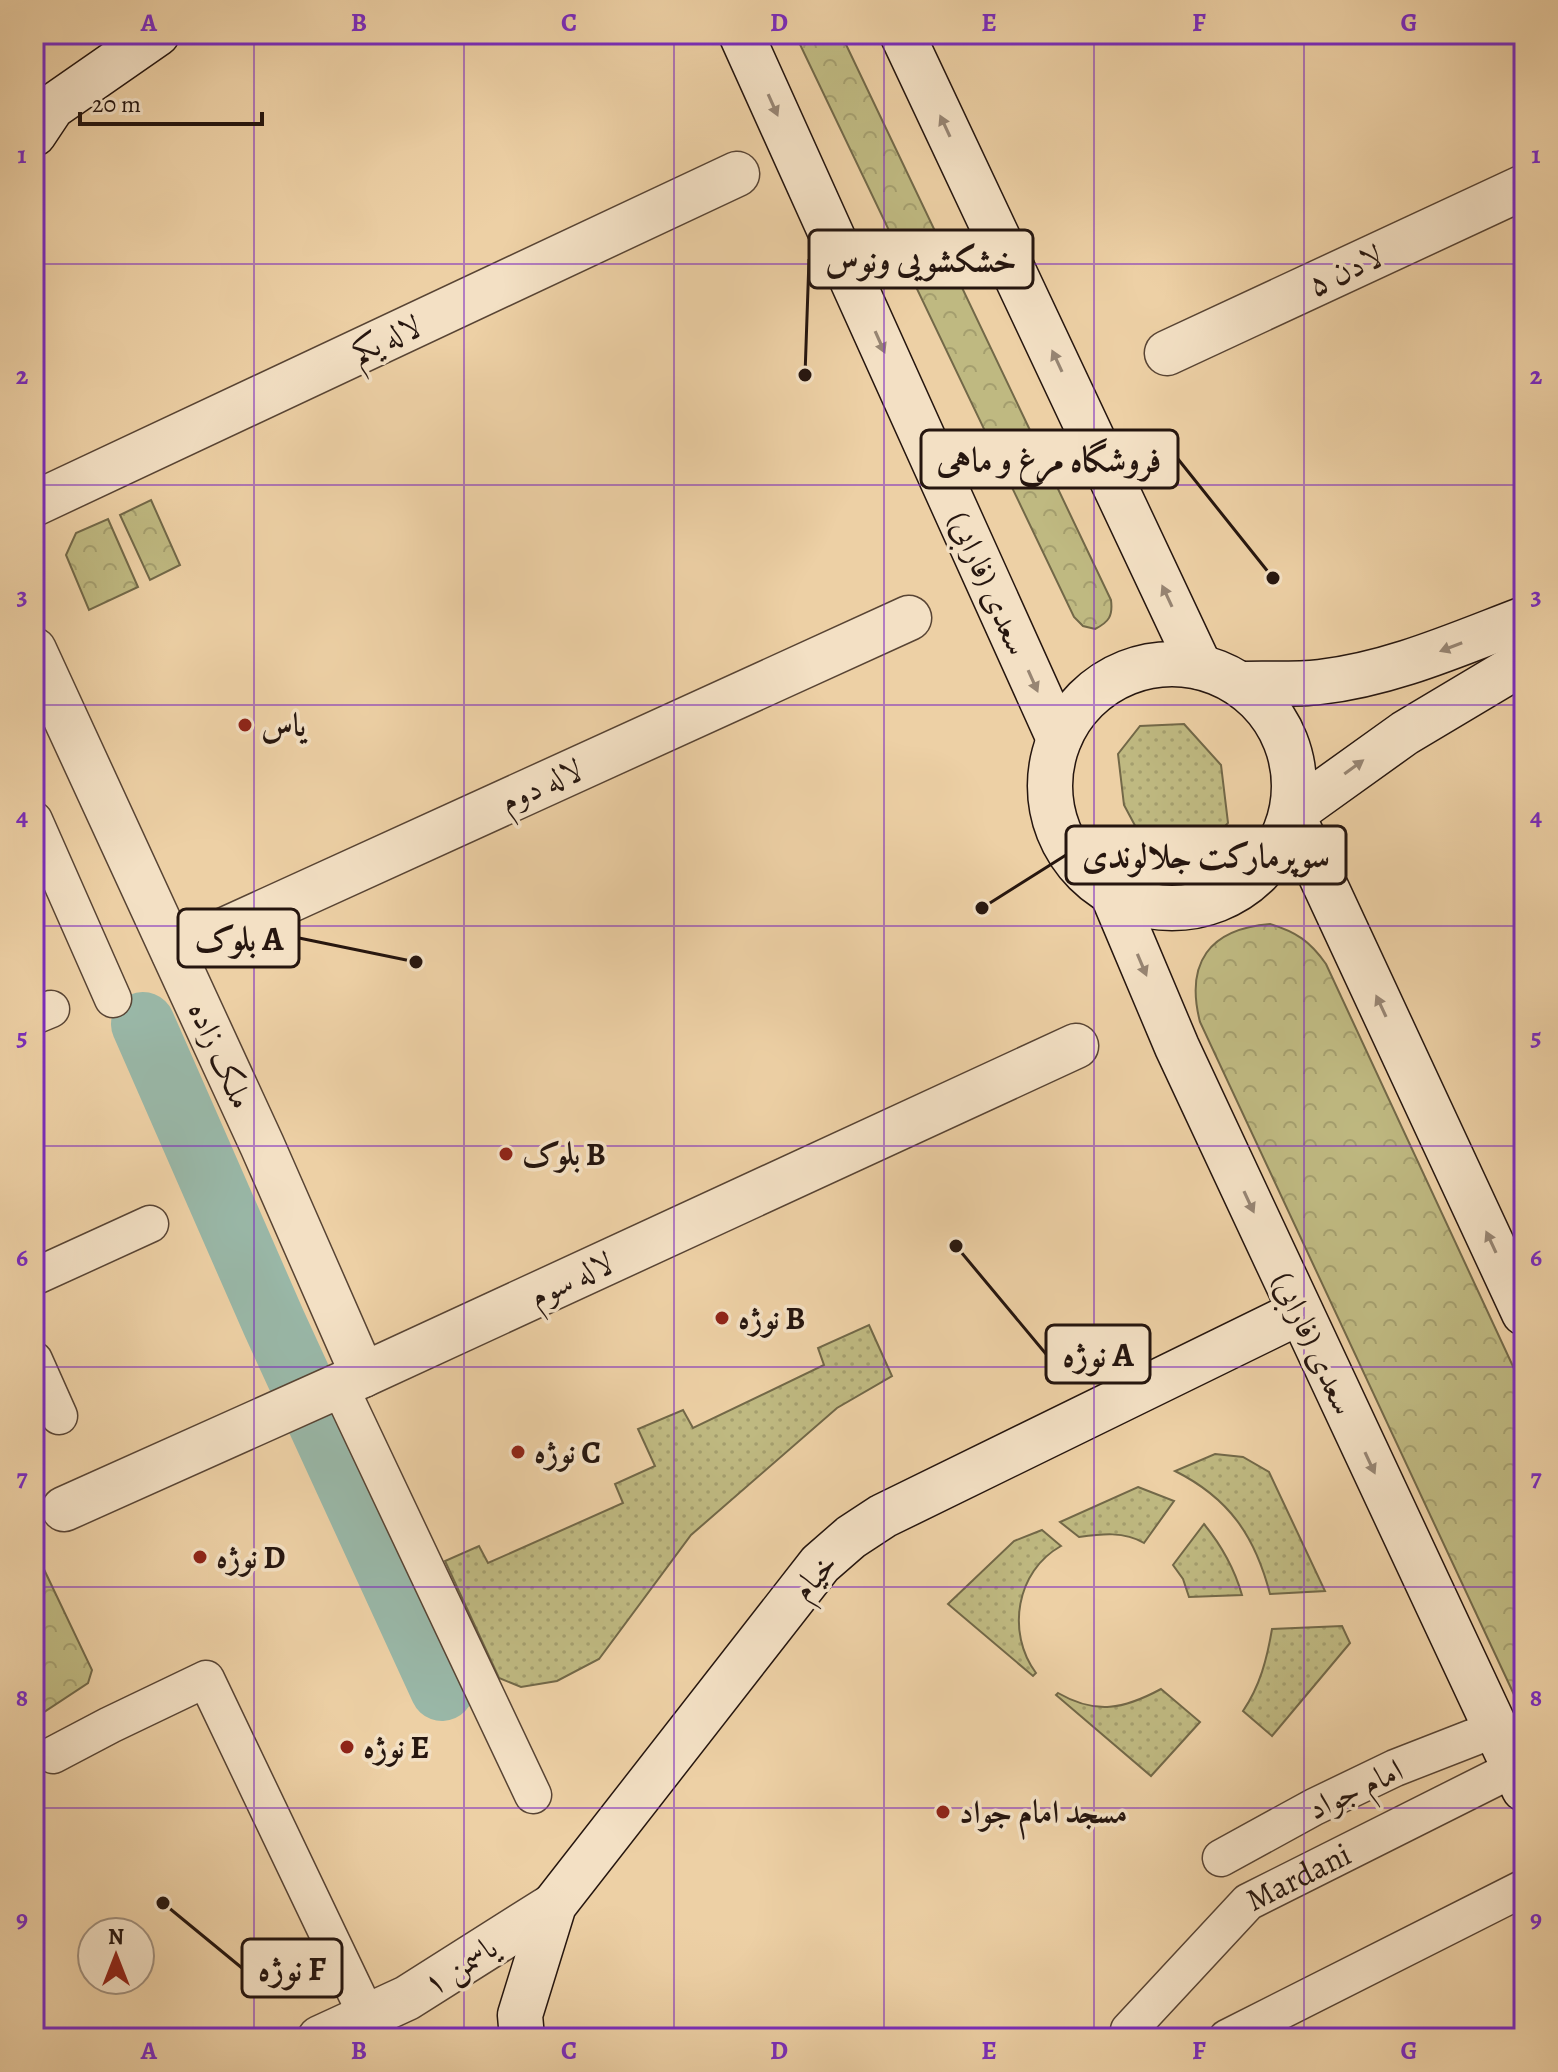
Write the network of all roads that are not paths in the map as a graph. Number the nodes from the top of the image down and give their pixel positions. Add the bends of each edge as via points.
1 (741, 34) edge
2 (902, 34) edge
3 (149, 36) edge
4 (34, 134) edge
5 (737, 174) dead end
6 (1524, 187) edge
7 (1167, 353) dead end
8 (34, 504) edge
9 (909, 618) dead end
10 (1524, 619) edge
11 (34, 650) edge
12 (1524, 662) edge
13 (1200, 667) junction
14 (1240, 684) junction
15 (1059, 739) junction
16 (1292, 814) junction
17 (34, 820) edge
18 (1112, 893) junction
19 (174, 953) junction
20 (113, 999) dead end
21 (1076, 1046) dead end
22 (150, 1224) dead end
23 (34, 1277) edge
24 (1300, 1312) junction
25 (1524, 1313) edge
26 (34, 1360) edge
27 (351, 1380) junction
28 (59, 1416) dead end
29 (64, 1509) dead end
30 (1495, 1729) junction
31 (53, 1755) dead end
32 (1519, 1779) edge
33 (533, 1795) dead end
34 (1221, 1858) dead end
35 (1524, 1888) edge
36 (554, 1905) junction
37 (367, 2016) junction
38 (320, 2038) edge
39 (522, 2038) edge
40 (1133, 2038) edge
41 (1227, 2038) edge

1 -> 15 street, سعدی (فارابی)
13 -> 2 street
3 - 4 street via 52,107
5 - 8 street, لاله یکم
6 - 7 street, لادن ۵
9 - 19 street, لاله دوم
10 -> 14 street via 1418,660 1357,676
11 - 19 street, ملک زاده
16 -> 12 street via 1405,733
13 - 14 street
13 - 15 street via 1144,667 1117,677 1092,693
14 - 16 street via 1273,716 1288,747 1295,779
15 - 18 street via 1049,797 1056,826 1087,875
16 - 18 street via 1281,844 1261,871 1236,891 1206,904 1174,908
25 -> 16 street
17 - 20 lane
18 -> 24 street, سعدی (فارابی)
19 - 27 street, ملک زاده
21 - 27 street, لاله سوم
22 - 23 lane
24 -> 30 street, سعدی (فارابی)
24 - 36 street, خیام via 883,1516 851,1537 820,1564
26 - 28 lane
27 - 29 street, لاله سوم
27 - 33 lane
30 - 32 street, سعدی (فارابی)
30 - 34 lane, امام جواد via 1314,1807
31 - 37 lane via 206,1679
32 - 40 lane, Mardani via 1248,1902 1129,2030
35 - 41 lane
36 - 37 street, یاسمن ۱ via 407,1998
36 - 39 street, خیام via 520,2015
37 - 38 street, یاسمن ۱

